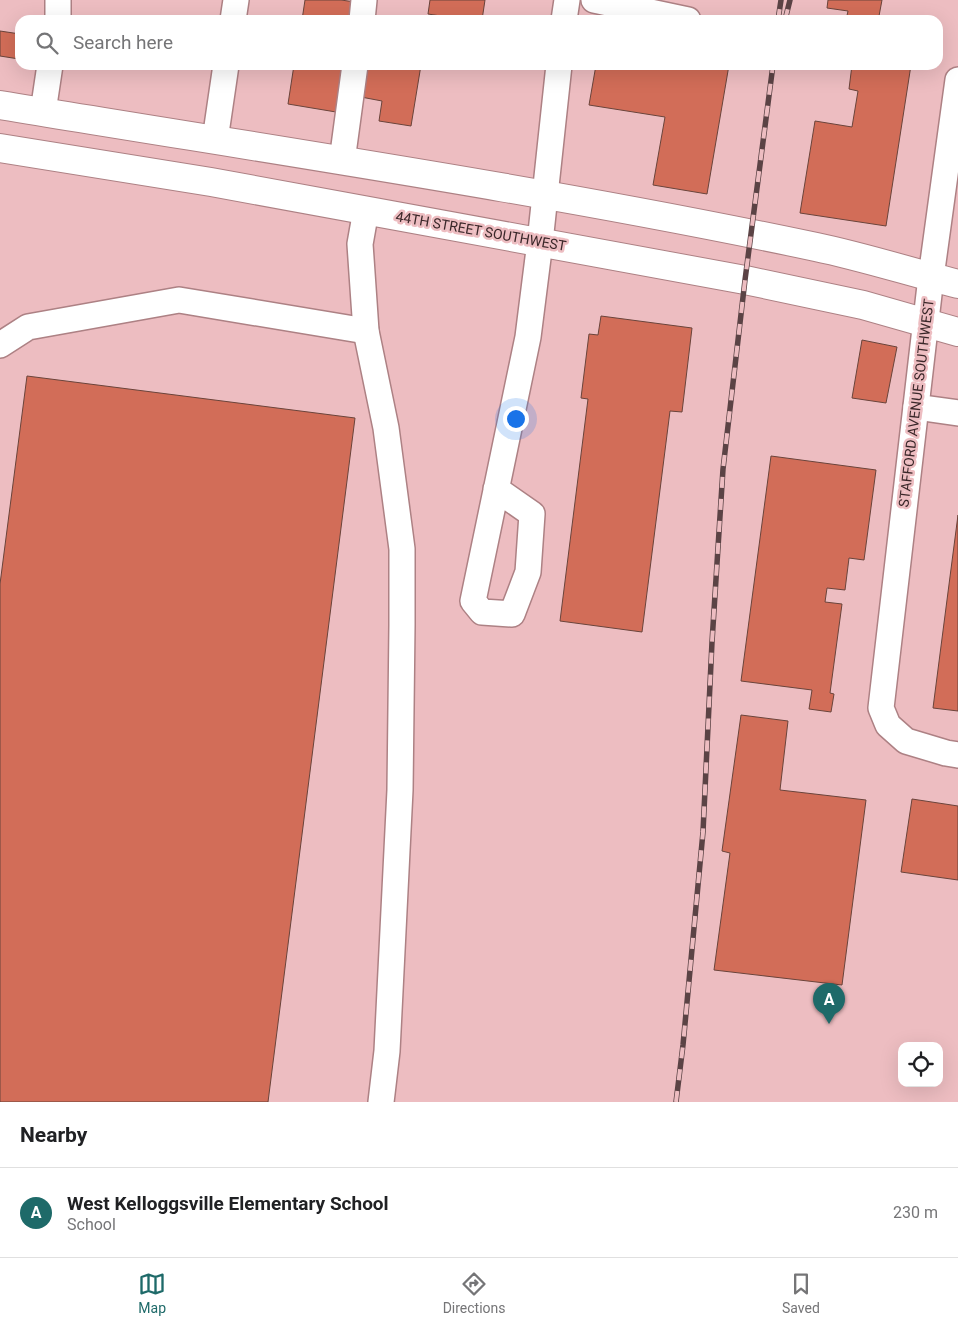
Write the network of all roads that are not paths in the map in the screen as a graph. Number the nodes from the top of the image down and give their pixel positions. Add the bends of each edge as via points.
1 (58, 0) edge
2 (236, 0) edge
3 (364, 0) edge
4 (567, 0) edge
5 (594, 0) edge
6 (58, 15) edge
7 (234, 15) edge
8 (362, 15) edge
9 (565, 15) edge
10 (664, 15) edge
11 (49, 70) edge
12 (225, 70) edge
13 (354, 70) edge
14 (558, 70) edge
15 (958, 80) edge
16 (0, 105) edge
17 (43, 112) junction
18 (215, 140) junction
19 (0, 148) edge
20 (342, 161) junction
21 (952, 169) edge
22 (544, 195) junction
23 (366, 210) junction
24 (540, 242) junction
25 (930, 277) junction
26 (958, 284) edge
27 (926, 322) junction
28 (366, 331) junction
29 (958, 332) edge
30 (0, 345) edge
31 (916, 406) junction
32 (958, 413) edge
33 (496, 489) dead end
34 (958, 755) edge
35 (381, 1102) edge

1 - 6 street
2 - 7 street
3 - 8 street
4 - 9 street
5 - 10 street
11 - 17 street
12 - 18 street
13 - 20 street
14 - 22 street
15 - 21 street, STAFFORD AVENUE SOUTHWEST
16 - 17 main road
17 - 18 main road
18 - 20 main road
19 - 23 main road, 44TH STREET SOUTHWEST
20 - 22 main road
21 - 25 street, STAFFORD AVENUE SOUTHWEST
22 - 24 street
22 - 25 main road via 817,247
23 - 24 main road, 44TH STREET SOUTHWEST
23 - 28 street via 360,244
24 - 27 main road, 44TH STREET SOUTHWEST via 764,284
24 - 33 street via 528,337
25 - 26 main road
25 - 27 street, STAFFORD AVENUE SOUTHWEST
27 - 29 main road, 44TH STREET SOUTHWEST
27 - 31 street, STAFFORD AVENUE SOUTHWEST
28 - 30 street via 180,300 28,327
28 - 35 street via 386,428 402,549 400,790 387,1051
31 - 32 street
31 - 34 street, STAFFORD AVENUE SOUTHWEST via 881,708 888,725 906,741

